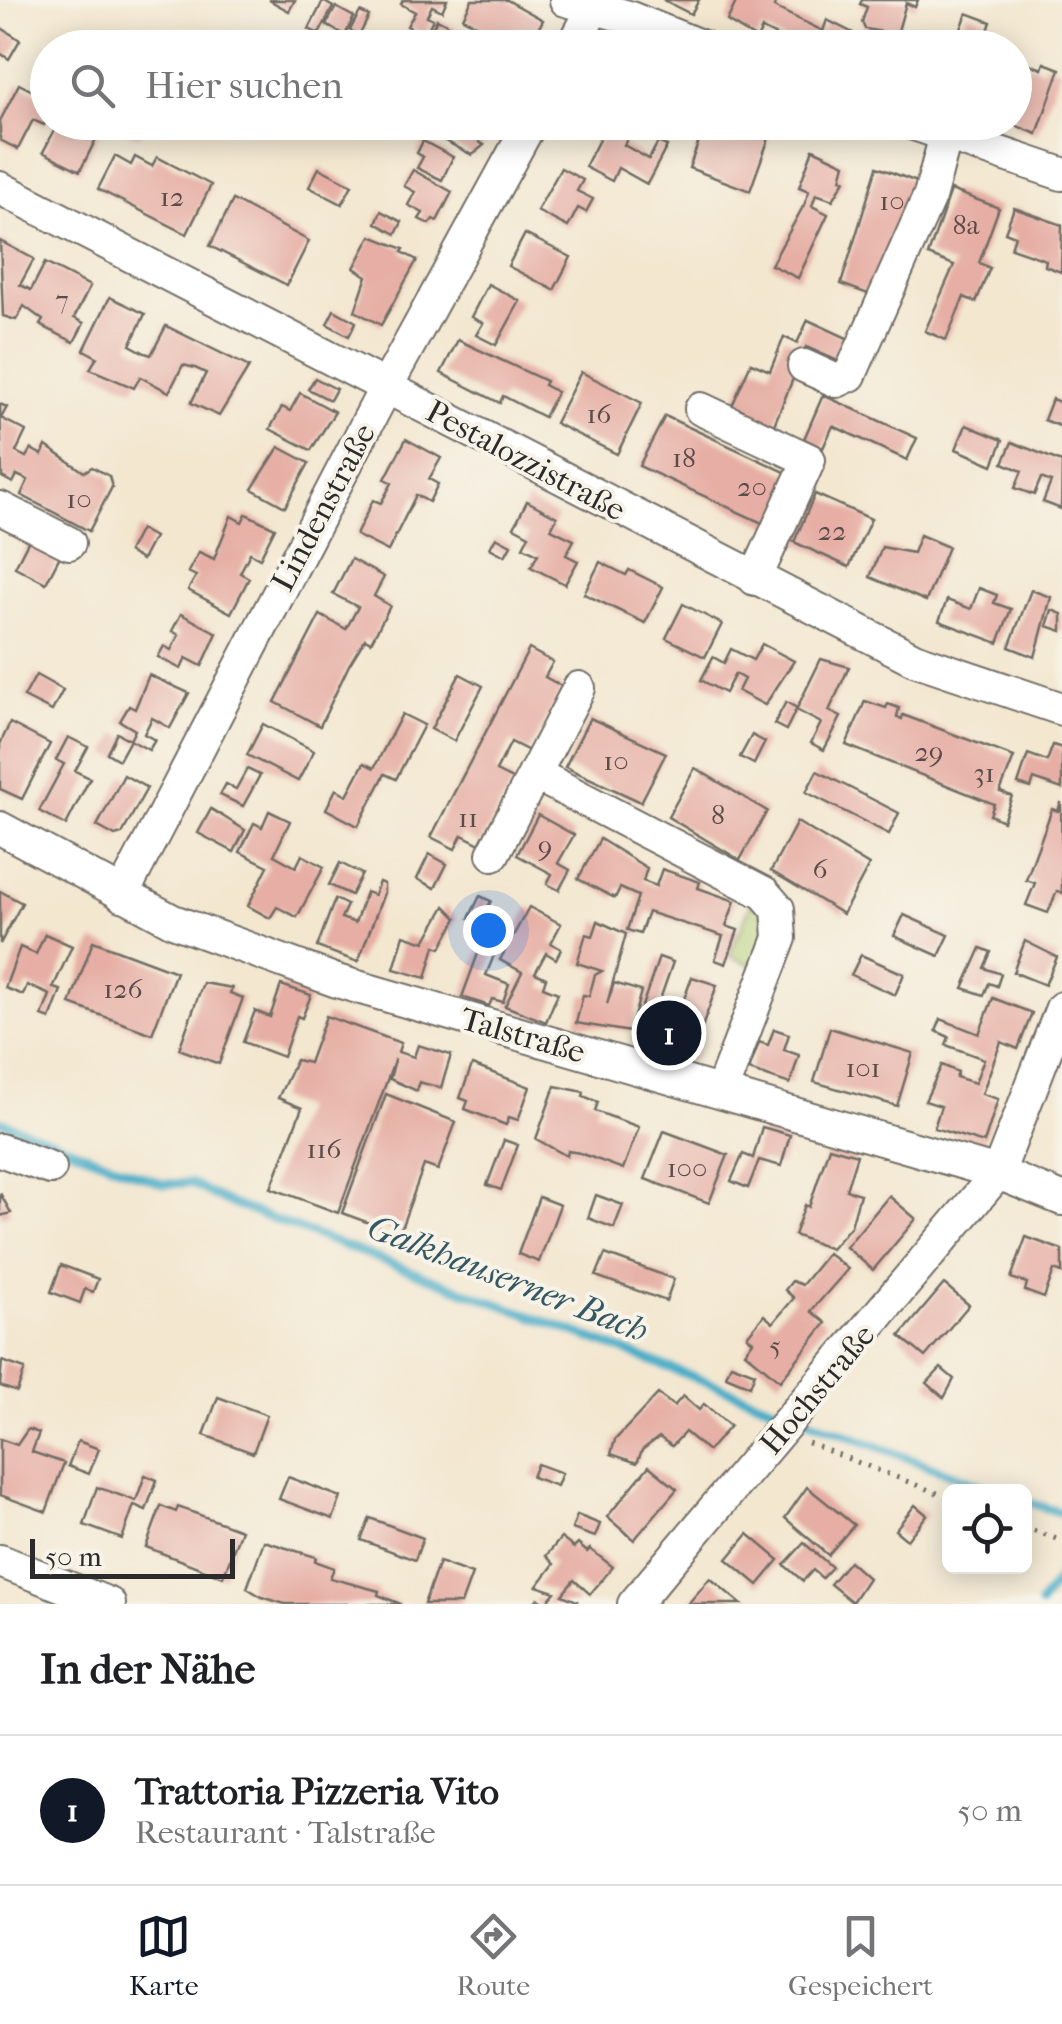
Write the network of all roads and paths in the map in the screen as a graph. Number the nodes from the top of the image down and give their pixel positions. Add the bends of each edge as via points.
1 (586, 2) edge
2 (577, 30) edge
3 (658, 30) edge
4 (521, 140) edge
5 (945, 140) edge
6 (963, 140) edge
7 (1060, 169) edge
8 (0, 188) edge
9 (804, 366) dead end
10 (386, 387) junction
11 (701, 409) dead end
12 (0, 508) edge
13 (69, 543) dead end
14 (755, 579) junction
15 (579, 688) dead end
16 (1062, 709) edge
17 (535, 774) junction
18 (0, 828) edge
19 (493, 854) dead end
20 (122, 895) junction
21 (1062, 1008) edge
22 (720, 1092) junction
23 (0, 1150) edge
24 (50, 1168) dead end
25 (998, 1173) junction
26 (1062, 1200) edge
27 (782, 1433) junction
28 (942, 1495) edge
29 (1032, 1529) edge
30 (1062, 1541) edge
31 (0, 1561) edge
32 (109, 1604) edge
33 (634, 1604) edge

1 - 2 street
1 - 3 street
4 - 10 street, Lindenstraße
5 - 9 street via 930,195 850,374 838,380
6 - 7 street
8 - 10 street, Pestalozzistraße
10 - 14 street, Pestalozzistraße
10 - 20 street, Lindenstraße
11 - 14 street via 809,460
12 - 13 street
14 - 16 street, Pestalozzistraße via 914,659
15 - 17 street
17 - 19 street
17 - 22 street via 764,893 778,910 780,938
18 - 20 street, Talstraße
20 - 22 street, Talstraße via 337,980
21 - 25 street, Hochstraße
22 - 25 street, Talstraße
23 - 24 street
25 - 26 street, Talstraße
25 - 27 street, Hochstraße
27 - 28 path
27 - 33 street, Hochstraße
29 - 30 path
31 - 32 street

